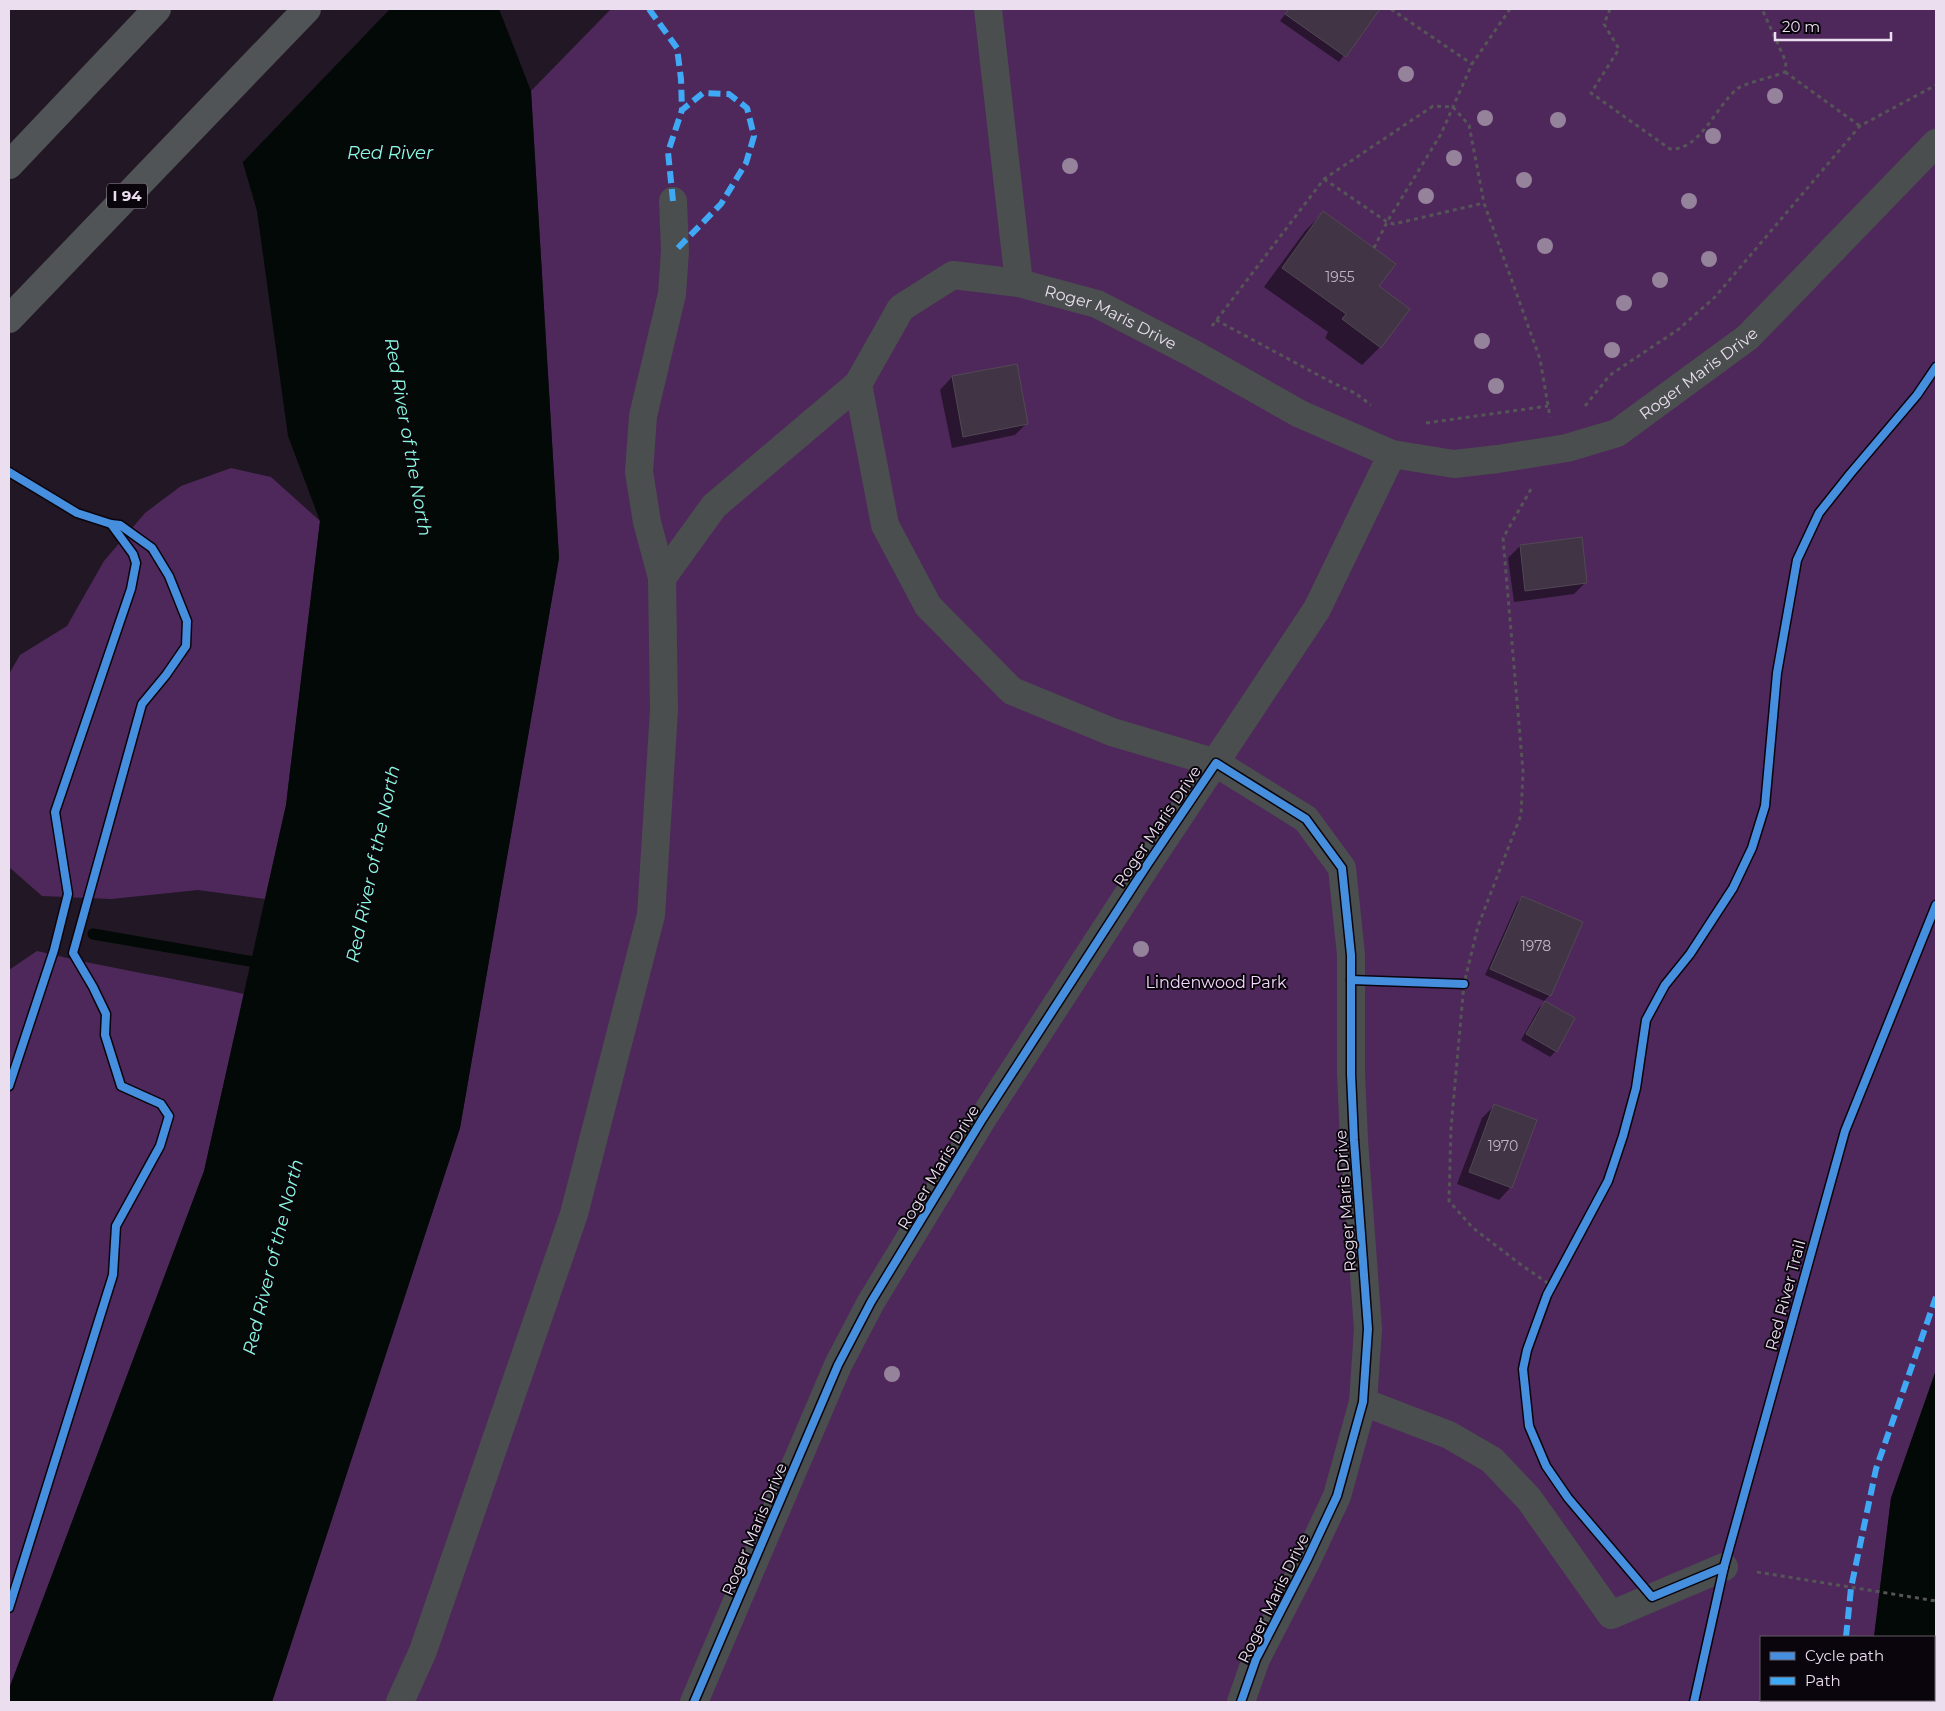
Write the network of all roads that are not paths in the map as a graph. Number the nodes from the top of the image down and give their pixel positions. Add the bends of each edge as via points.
1 (157, 9) edge
2 (307, 9) edge
3 (988, 9) edge
4 (1936, 143) edge
5 (9, 165) edge
6 (673, 201) dead end
7 (1019, 283) junction
8 (9, 320) edge
9 (858, 384) junction
10 (1392, 454) junction
11 (662, 578) junction
12 (1216, 763) junction
13 (1363, 1402) junction
14 (1724, 1567) road end
15 (400, 1702) edge
16 (694, 1702) edge
17 (1241, 1702) edge

1 - 5 highway
2 - 8 highway, I 94
3 - 7 street
4 - 10 street, Roger Maris Drive via 1748,337 1617,433 1567,448 1454,464
6 - 11 street via 675,250 672,294 643,416 639,472 647,522
7 - 9 street, Roger Maris Drive via 953,276 945,280 901,308
7 - 10 street, Roger Maris Drive via 1097,304 1300,414
9 - 11 street via 714,506
9 - 12 street via 885,524 928,606 1012,691 1112,732
10 - 12 street, Roger Maris Drive via 1317,610
11 - 15 street via 664,710 651,915 574,1214 423,1651
12 - 13 street, Roger Maris Drive via 1306,819 1342,868 1351,955 1350,1074 1368,1329
12 - 16 street, Roger Maris Drive via 983,1118 871,1302 838,1365
13 - 14 street via 1449,1435 1492,1460 1529,1499 1612,1615
13 - 17 street, Roger Maris Drive via 1337,1496 1256,1659

